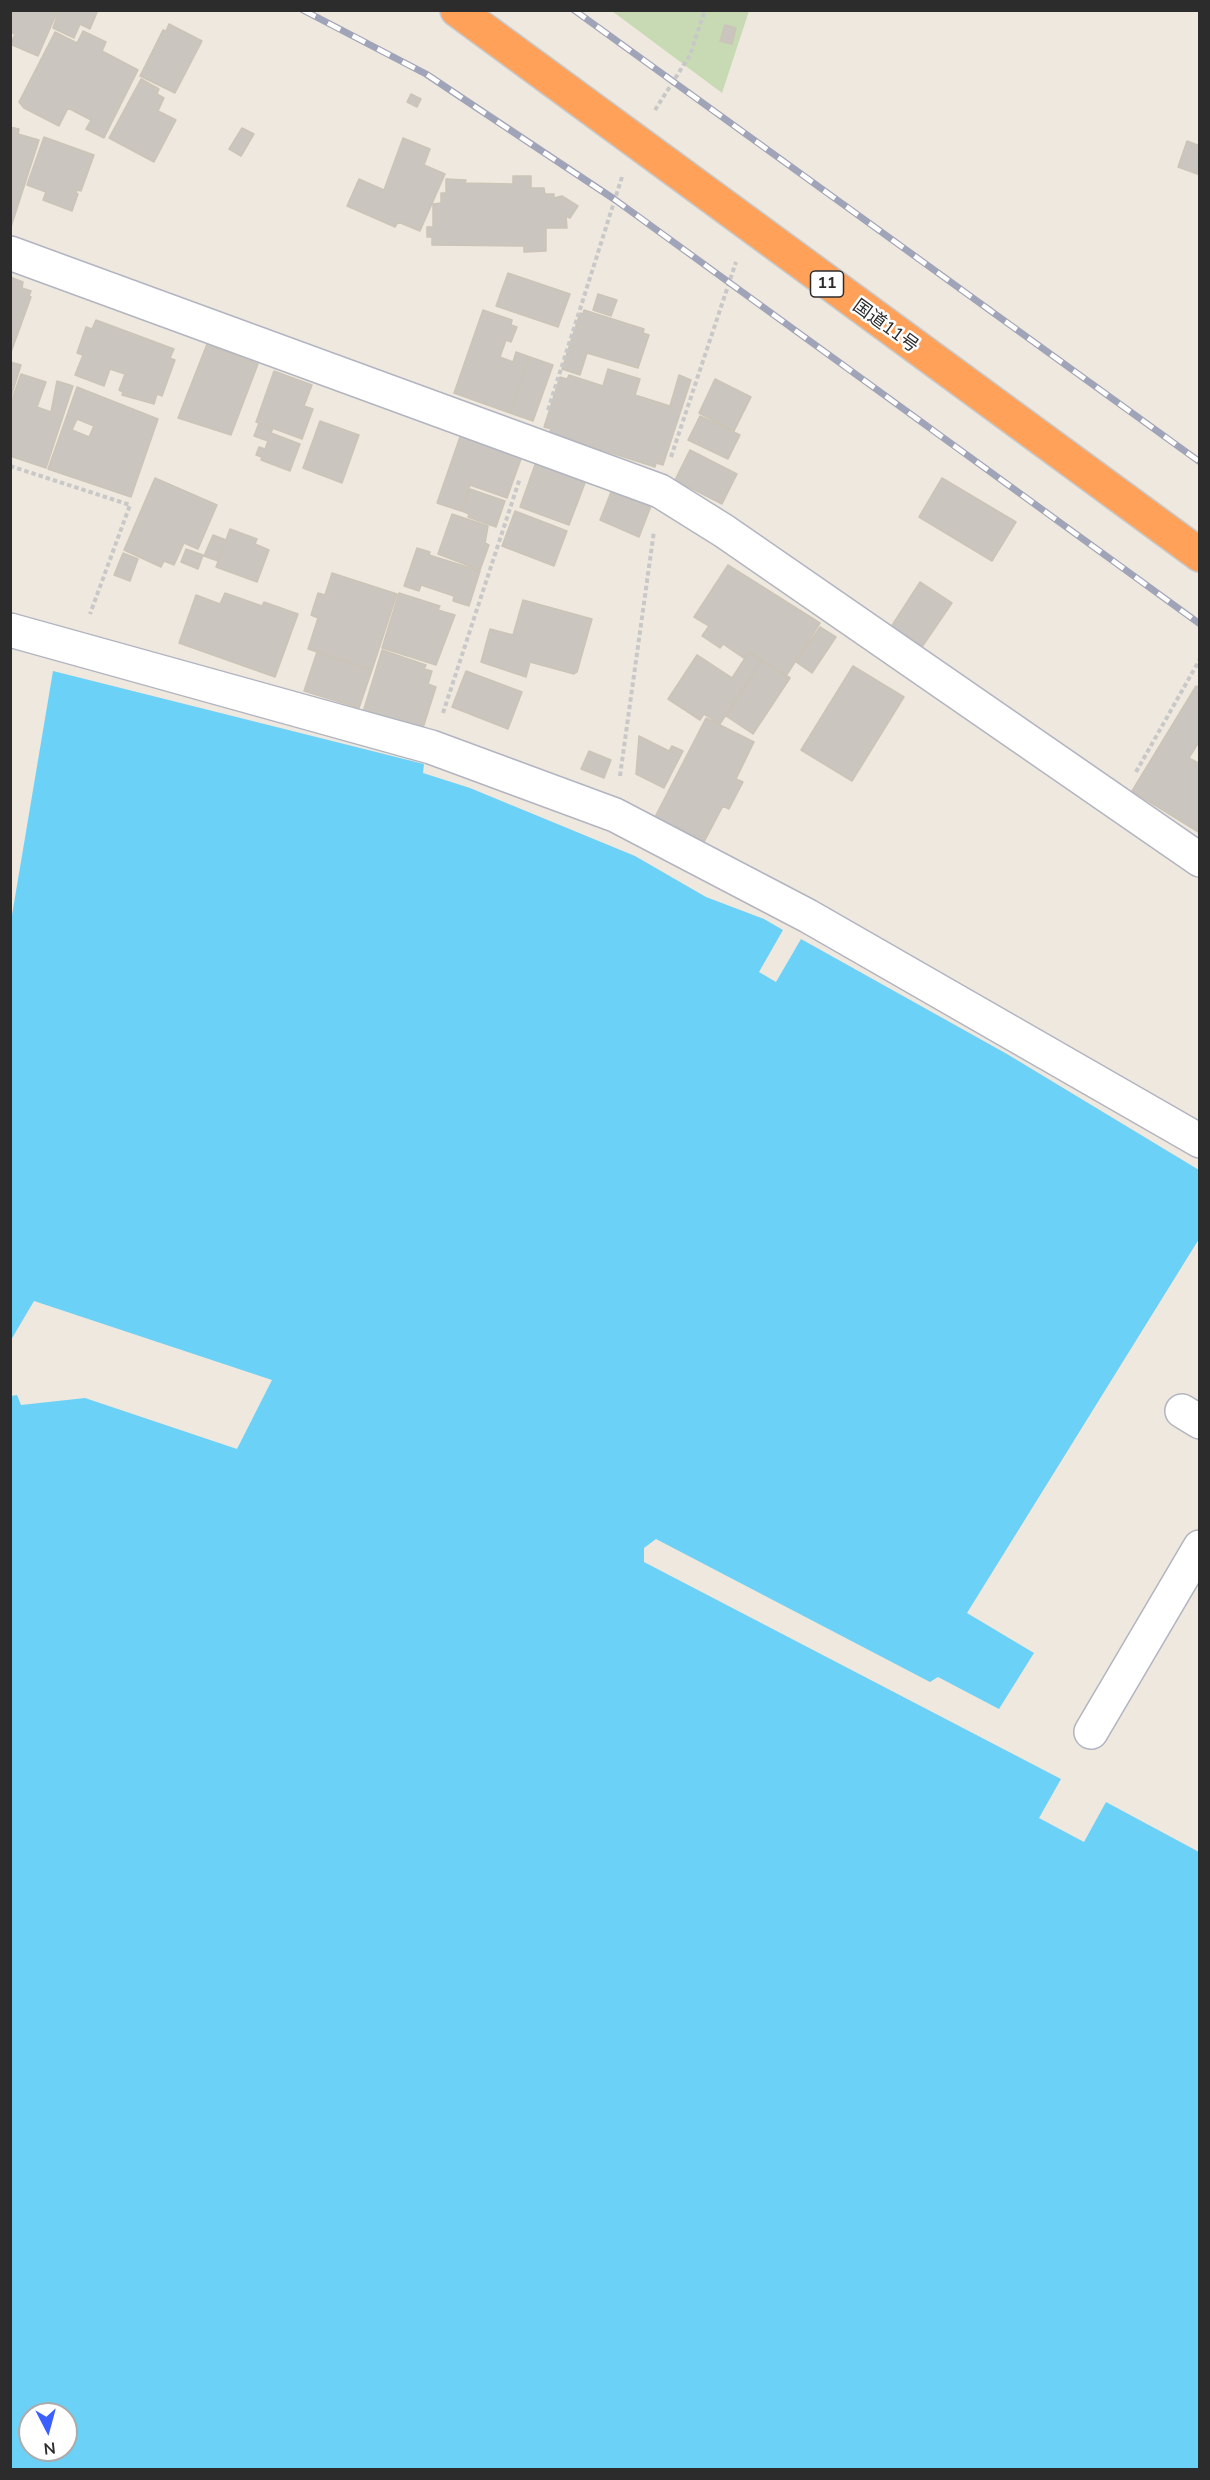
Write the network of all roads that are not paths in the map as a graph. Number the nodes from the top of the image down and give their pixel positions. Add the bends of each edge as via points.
1 (457, 10) edge
2 (10, 252) edge
3 (1200, 555) edge
4 (10, 630) edge
5 (1200, 860) edge
6 (1200, 1141) edge
7 (1200, 1547) edge
8 (1091, 1732) dead end

1 - 3 highway, 国道11号 / 11
2 - 5 street via 660,491 724,531
4 - 6 street via 431,747 615,815 808,916
7 - 8 street

